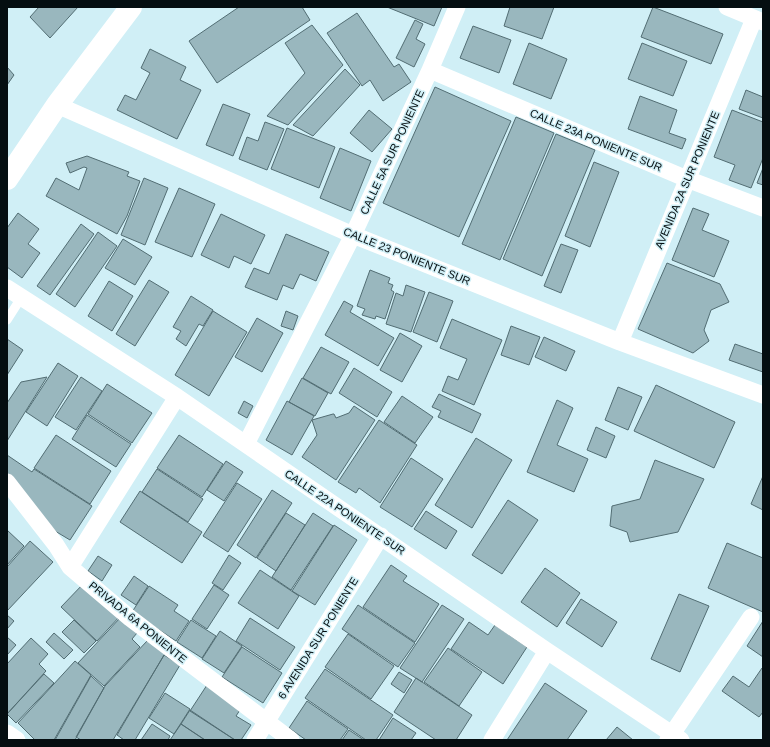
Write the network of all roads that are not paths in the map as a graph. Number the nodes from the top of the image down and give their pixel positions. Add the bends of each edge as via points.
1 (131, 7) edge
2 (456, 7) edge
3 (727, 7) edge
4 (759, 20) edge
5 (430, 70) junction
6 (57, 105) junction
7 (7, 179) edge
8 (687, 179) junction
9 (763, 208) edge
10 (353, 235) junction
11 (7, 288) edge
12 (21, 298) junction
13 (7, 320) edge
14 (620, 342) junction
15 (763, 396) edge
16 (177, 397) junction
17 (246, 444) junction
18 (7, 482) edge
19 (381, 536) junction
20 (70, 567) junction
21 (752, 617) dead end
22 (547, 651) junction
23 (266, 722) junction
24 (7, 733) edge
25 (673, 738) edge
26 (16, 740) edge
27 (255, 740) edge
28 (291, 740) edge
29 (492, 740) edge

1 - 6 main road
2 - 5 street, CALLE 5A SUR PONIENTE
3 - 4 street
4 - 8 street, AVENIDA 2A SUR PONIENTE
5 - 8 street, CALLE 23A PONIENTE SUR
5 - 10 street, CALLE 5A SUR PONIENTE
6 - 7 main road
6 - 10 street, CALLE 23 PONIENTE SUR
8 - 9 street, CALLE 23A PONIENTE SUR
8 - 14 street, AVENIDA 2A SUR PONIENTE
10 - 14 street, CALLE 23 PONIENTE SUR
10 - 17 street, CALLE 5A SUR PONIENTE
11 - 12 street, CALLE 22A PONIENTE SUR
12 - 13 lane
12 - 16 street, CALLE 22A PONIENTE SUR
14 - 15 street, CALLE 23 PONIENTE SUR
16 - 17 street, CALLE 22A PONIENTE SUR
16 - 20 street
17 - 19 street, CALLE 22A PONIENTE SUR
18 - 20 street, PRIVADA 6A PONIENTE
19 - 22 street, CALLE 22A PONIENTE SUR
19 - 23 street, 6 AVENIDA SUR PONIENTE
20 - 23 street, PRIVADA 6A PONIENTE via 130,618
21 - 25 street
22 - 25 street, CALLE 22A PONIENTE SUR
22 - 29 street
23 - 27 street, 6 AVENIDA SUR PONIENTE
23 - 28 street, PRIVADA 6A PONIENTE
24 - 26 street

